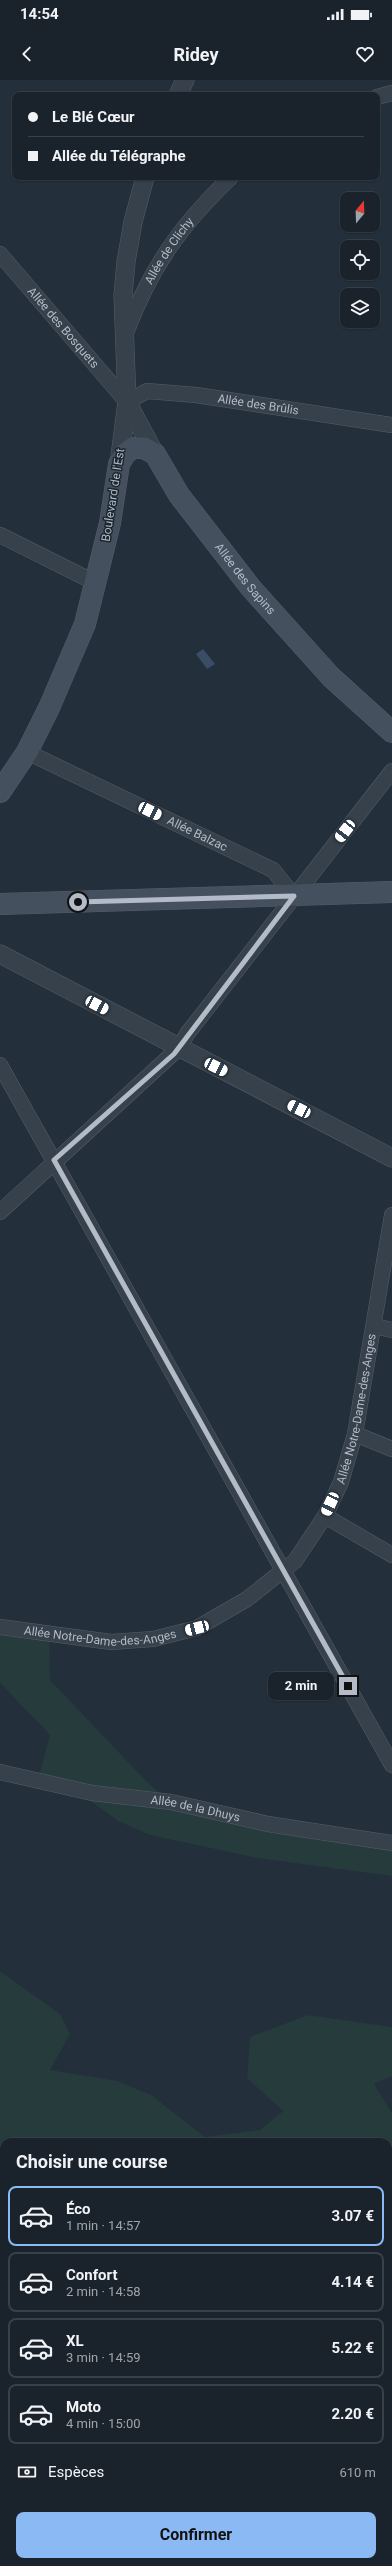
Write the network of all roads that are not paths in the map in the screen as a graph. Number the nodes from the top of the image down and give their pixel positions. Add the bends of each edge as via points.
1 (185, 80) edge
2 (179, 92) edge
3 (392, 93) edge
4 (380, 96) edge
5 (144, 180) edge
6 (228, 180) edge
7 (0, 254) edge
8 (124, 336) junction
9 (127, 402) junction
10 (392, 426) edge
11 (155, 454) junction
12 (119, 464) junction
13 (0, 535) edge
14 (96, 582) junction
15 (392, 732) edge
16 (27, 752) junction
17 (392, 771) edge
18 (0, 792) edge
19 (392, 892) edge
20 (294, 896) junction
21 (0, 904) edge
22 (0, 954) edge
23 (180, 1047) junction
24 (0, 1065) edge
25 (392, 1158) edge
26 (54, 1160) junction
27 (0, 1212) edge
28 (392, 1215) edge
29 (374, 1326) junction
30 (392, 1330) edge
31 (355, 1434) junction
32 (392, 1449) edge
33 (325, 1516) junction
34 (392, 1555) edge
35 (282, 1571) junction
36 (0, 1626) edge
37 (392, 1765) edge
38 (0, 1772) edge
39 (392, 1843) edge

1 - 2 street
3 - 4 street
5 - 8 street, Boulevard de l'Est via 126,262
6 - 8 street, Allée de Clichy via 176,235 152,272
7 - 9 street, Allée des Bosquets
8 - 9 street, Boulevard de l'Est
9 - 10 street, Allée des Brûlis via 147,391 196,395
9 - 11 street, Allée des Sapins
9 - 12 street, Boulevard de l'Est
11 - 12 main road via 144,448 133,448 125,454
11 - 15 main road, Allée des Sapins via 179,495 251,588 331,677
12 - 14 main road, Boulevard de l'Est via 110,523
13 - 14 street
14 - 16 main road, Boulevard de l'Est via 84,624 65,672
16 - 18 main road, Boulevard de l'Est
16 - 20 street, Allée Balzac via 273,870
17 - 20 street
19 - 20 main road
20 - 21 main road
20 - 23 street via 187,1034
22 - 23 street
23 - 25 street
23 - 26 street
24 - 26 street
26 - 27 street
26 - 35 street
28 - 29 street, Allée Notre-Dame-des-Anges
29 - 30 street
29 - 31 street, Allée Notre-Dame-des-Anges
31 - 32 street
31 - 33 street, Allée Notre-Dame-des-Anges via 341,1482
33 - 34 street
33 - 35 street, Allée Notre-Dame-des-Anges via 295,1560
35 - 36 street, Allée Notre-Dame-des-Anges via 247,1599 197,1628 153,1639 111,1642
35 - 37 street
38 - 39 street, Allée de la Dhuys via 92,1793 165,1801 307,1831

